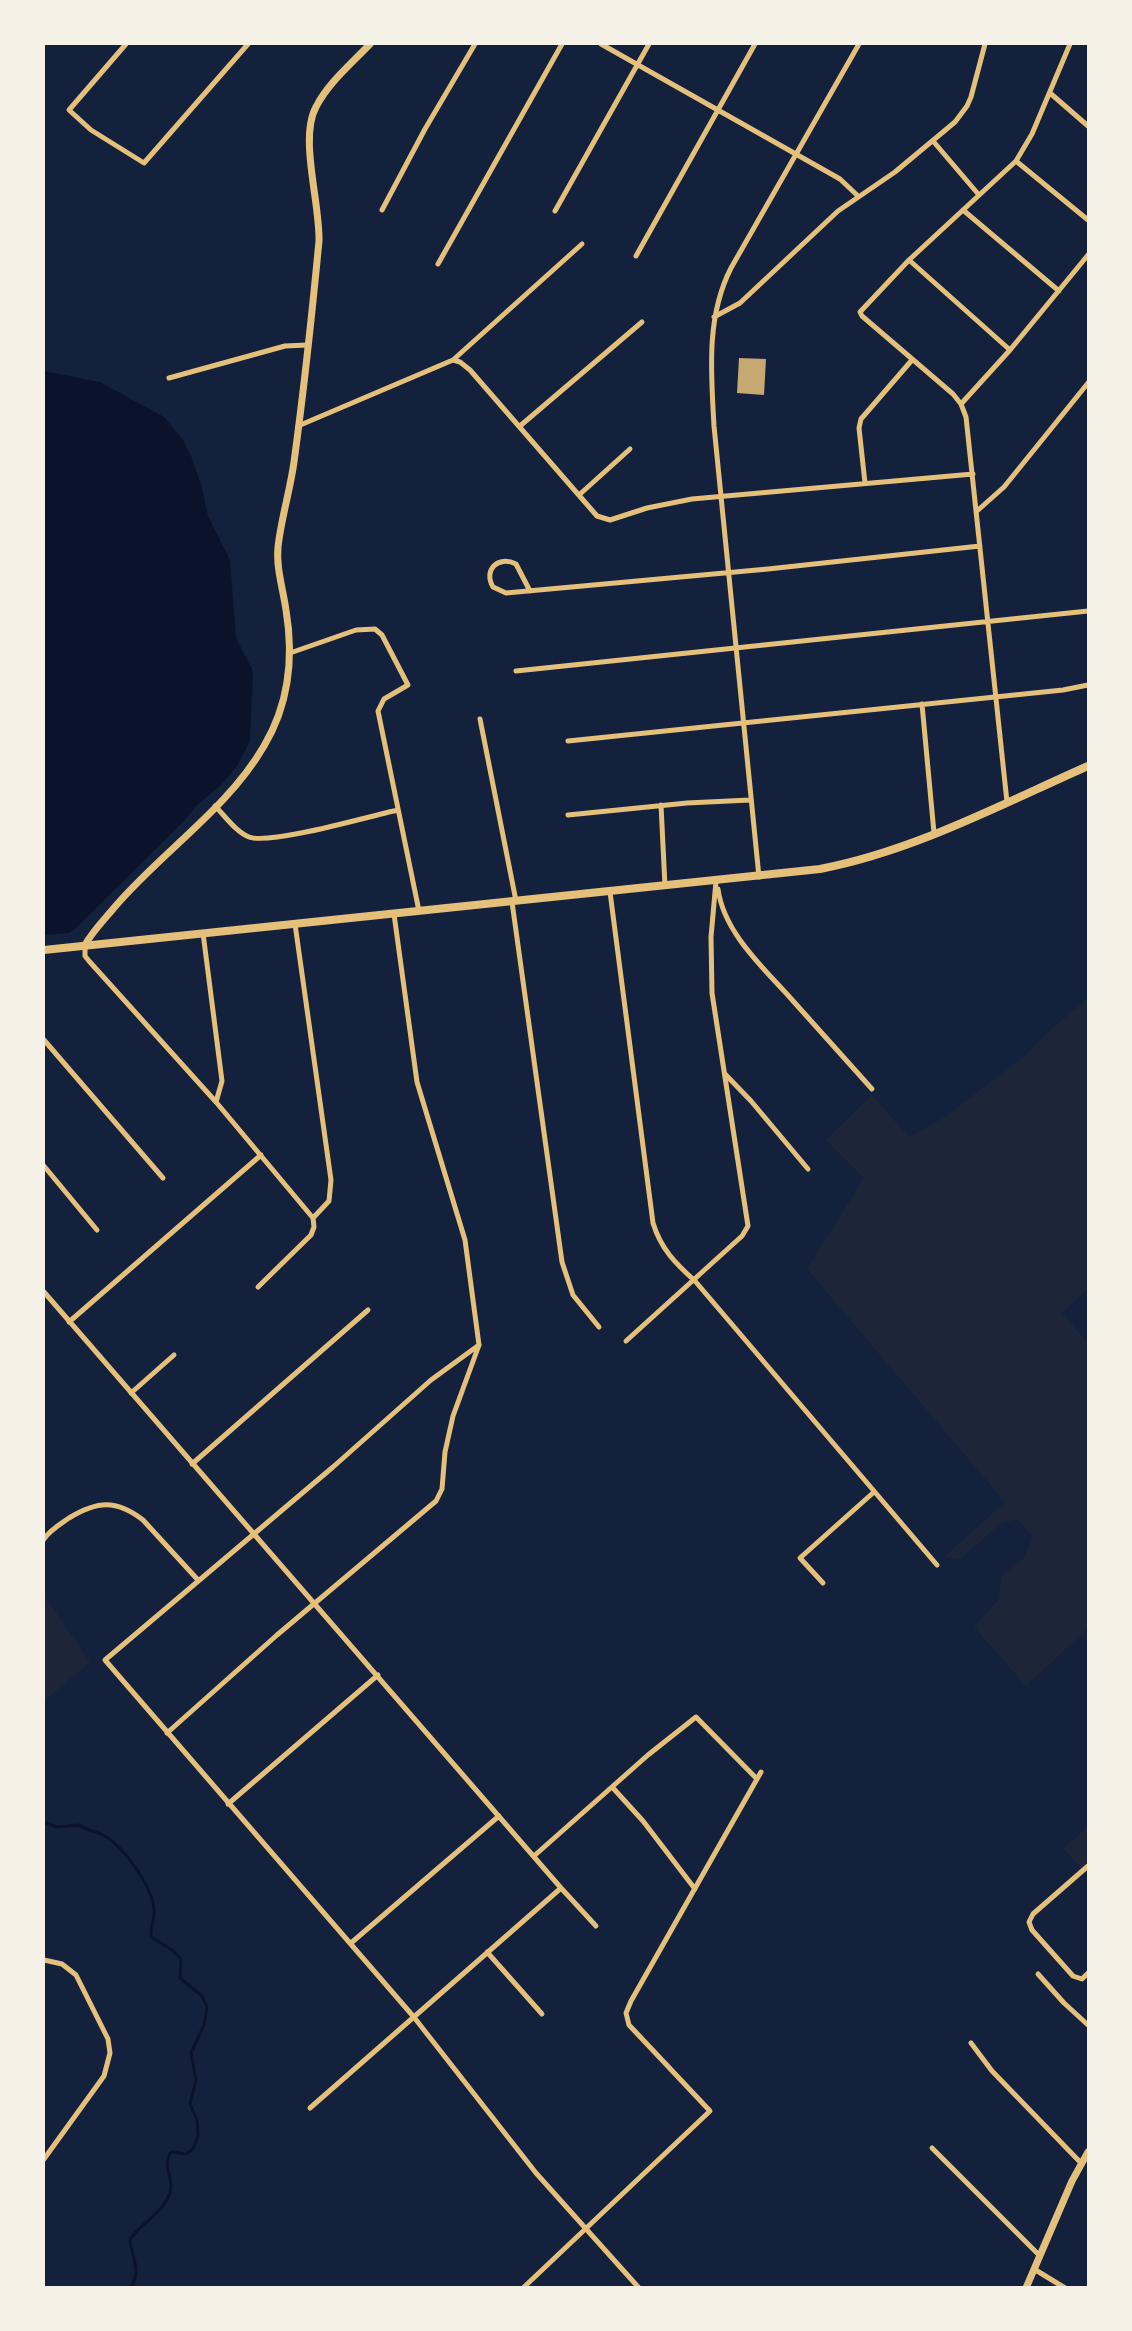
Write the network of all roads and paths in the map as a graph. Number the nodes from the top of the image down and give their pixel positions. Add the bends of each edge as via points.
1 (126, 44) edge
2 (248, 44) edge
3 (370, 44) edge
4 (475, 44) edge
5 (562, 44) edge
6 (601, 44) edge
7 (649, 44) edge
8 (755, 44) edge
9 (859, 44) edge
10 (986, 44) edge
11 (1070, 44) edge
12 (637, 64) junction
13 (1050, 93) junction
14 (718, 109) junction
15 (1089, 126) edge
16 (933, 141) junction
17 (796, 153) junction
18 (1016, 161) junction
19 (979, 195) junction
20 (858, 196) junction
21 (382, 210) dead end
22 (963, 210) junction
23 (555, 211) dead end
24 (1089, 220) edge
25 (582, 244) dead end
26 (1089, 255) edge
27 (636, 256) dead end
28 (909, 260) junction
29 (438, 264) dead end
30 (1059, 291) junction
31 (714, 317) junction
32 (642, 322) dead end
33 (307, 345) junction
34 (1010, 350) junction
35 (453, 360) junction
36 (912, 360) junction
37 (169, 378) dead end
38 (1089, 383) edge
39 (961, 404) junction
40 (298, 426) junction
41 (520, 426) junction
42 (630, 449) dead end
43 (973, 474) junction
44 (865, 483) junction
45 (579, 495) junction
46 (721, 497) junction
47 (976, 511) junction
48 (980, 546) junction
49 (729, 572) junction
50 (530, 591) junction
51 (1089, 611) edge
52 (988, 620) junction
53 (736, 647) junction
54 (290, 653) junction
55 (516, 671) dead end
56 (1089, 685) edge
57 (996, 695) junction
58 (922, 704) junction
59 (480, 719) dead end
60 (744, 722) junction
61 (568, 741) dead end
62 (1089, 766) edge
63 (750, 800) junction
64 (1007, 802) junction
65 (215, 806) junction
66 (661, 806) junction
67 (398, 810) junction
68 (568, 816) dead end
69 (934, 833) junction
70 (759, 877) junction
71 (716, 881) junction
72 (665, 886) junction
73 (610, 892) junction
74 (514, 902) junction
75 (419, 911) junction
76 (394, 914) junction
77 (295, 924) junction
78 (203, 933) junction
79 (85, 945) junction
80 (44, 950) edge
81 (44, 1040) edge
82 (724, 1074) junction
83 (872, 1089) dead end
84 (216, 1102) junction
85 (261, 1155) junction
86 (44, 1166) edge
87 (808, 1169) dead end
88 (163, 1178) dead end
89 (313, 1218) junction
90 (97, 1230) dead end
91 (695, 1281) junction
92 (258, 1287) dead end
93 (44, 1292) edge
94 (368, 1310) dead end
95 (69, 1322) junction
96 (599, 1327) dead end
97 (626, 1341) dead end
98 (479, 1345) junction
99 (174, 1355) dead end
100 (131, 1393) junction
101 (192, 1464) junction
102 (874, 1492) junction
103 (253, 1534) junction
104 (44, 1539) edge
105 (936, 1565) dead end
106 (198, 1580) junction
107 (823, 1583) dead end
108 (314, 1604) junction
109 (378, 1675) junction
110 (167, 1733) junction
111 (761, 1772) dead end
112 (757, 1779) junction
113 (613, 1788) junction
114 (228, 1804) junction
115 (499, 1816) junction
116 (534, 1856) junction
117 (1089, 1866) edge
118 (561, 1888) junction
119 (695, 1889) junction
120 (596, 1926) dead end
121 (351, 1943) junction
122 (487, 1952) junction
123 (44, 1960) edge
124 (1089, 1973) edge
125 (1038, 1974) dead end
126 (542, 2014) dead end
127 (413, 2016) junction
128 (1089, 2025) edge
129 (971, 2043) dead end
130 (310, 2108) dead end
131 (932, 2148) dead end
132 (1089, 2152) edge
133 (44, 2159) edge
134 (1081, 2163) junction
135 (585, 2228) junction
136 (1040, 2256) junction
137 (1034, 2269) junction
138 (523, 2288) edge
139 (639, 2288) edge
140 (1026, 2288) edge
141 (1065, 2288) edge

1 - 2 street via 69,110 91,130 144,163
3 - 33 street via 317,105 309,123 319,230
4 - 21 street
5 - 29 street
6 - 12 street
7 - 12 street
8 - 14 street
9 - 17 street
10 - 16 street via 967,106
11 - 13 street
12 - 14 street
12 - 23 street
13 - 15 street
13 - 18 street via 1030,140
14 - 17 street
14 - 27 street
16 - 19 street
16 - 20 street via 884,181
17 - 20 street via 840,179
17 - 31 street via 725,280
18 - 19 street
18 - 24 street
19 - 22 street
20 - 31 street via 740,303
22 - 28 street
22 - 30 street
25 - 35 street
26 - 30 street
28 - 34 street
28 - 36 street via 860,312
30 - 34 street
31 - 46 street via 711,378
32 - 41 street
33 - 37 street via 285,346
33 - 40 street
34 - 39 street
35 - 40 street
35 - 41 street via 470,370
36 - 39 street
36 - 44 street via 861,419
38 - 47 street via 1004,487
39 - 43 street via 968,426
40 - 54 street via 278,548
41 - 45 street
42 - 45 street
43 - 44 street
43 - 47 street
44 - 46 street
45 - 46 street via 597,516 610,520 664,504
46 - 49 street
47 - 48 street
48 - 49 street
48 - 52 street
49 - 50 street
49 - 53 street
50 - 50 street via 516,564 503,561 490,569 490,582 496,591
51 - 52 street
52 - 53 street
52 - 57 street
53 - 55 street
53 - 60 street
54 - 65 street via 286,692 271,732 258,755
54 - 67 street via 356,630 375,629 382,635 408,685 384,699 379,709
56 - 57 street
57 - 58 street
57 - 64 street
58 - 60 street
58 - 69 street
59 - 74 street
60 - 61 street
60 - 63 street
62 - 64 main road
63 - 66 street
63 - 70 street
64 - 69 main road
65 - 67 street via 245,835 256,839
65 - 79 street via 130,889
66 - 68 street
66 - 72 street
67 - 75 street
69 - 70 main road via 846,864
70 - 71 main road
71 - 72 main road
71 - 82 street via 711,976
71 - 83 street via 734,930
72 - 73 main road
73 - 74 main road
73 - 91 street via 653,1223 663,1249
74 - 75 main road
74 - 96 street via 561,1255 573,1295
75 - 76 main road
76 - 77 main road
76 - 98 street via 417,1082 465,1240
77 - 78 main road
77 - 89 street via 331,1180 329,1201
78 - 79 main road
78 - 84 street via 222,1081
79 - 80 main road
79 - 84 street via 89,961
81 - 88 street
82 - 87 street via 744,1092
82 - 91 street via 748,1223 747,1230
84 - 85 street
85 - 89 street
85 - 95 street
86 - 90 street
89 - 92 street via 313,1232
91 - 97 street
91 - 102 street
93 - 95 street
94 - 101 street
95 - 100 street
98 - 103 street via 445,1368
98 - 108 street via 453,1416 442,1489 436,1501
99 - 100 street
100 - 101 street
101 - 103 street
102 - 105 street
102 - 107 street via 800,1558
103 - 106 street
103 - 108 street
104 - 106 street via 49,1531 81,1512 104,1504 115,1505 143,1520
106 - 110 street via 105,1660
108 - 109 street
108 - 110 street
109 - 114 street
109 - 115 street
110 - 114 street
111 - 112 street
112 - 113 street via 698,1717
112 - 119 street
113 - 116 street
113 - 119 street
114 - 121 street
115 - 116 street
115 - 121 street
116 - 118 street
117 - 124 street via 1033,1914 1029,1922 1073,1977 1079,1979
118 - 120 street
118 - 122 street
119 - 135 street via 626,2013 629,2025 710,2111
121 - 127 street
122 - 126 street
122 - 127 street
123 - 133 street via 62,1965 76,1975 108,2039 110,2053 104,2076
125 - 128 street
127 - 130 street
127 - 135 street via 519,2152
129 - 134 street via 992,2071
131 - 136 street
132 - 134 street
134 - 136 street
135 - 138 street
135 - 139 street
136 - 137 street
137 - 140 street
137 - 141 street

